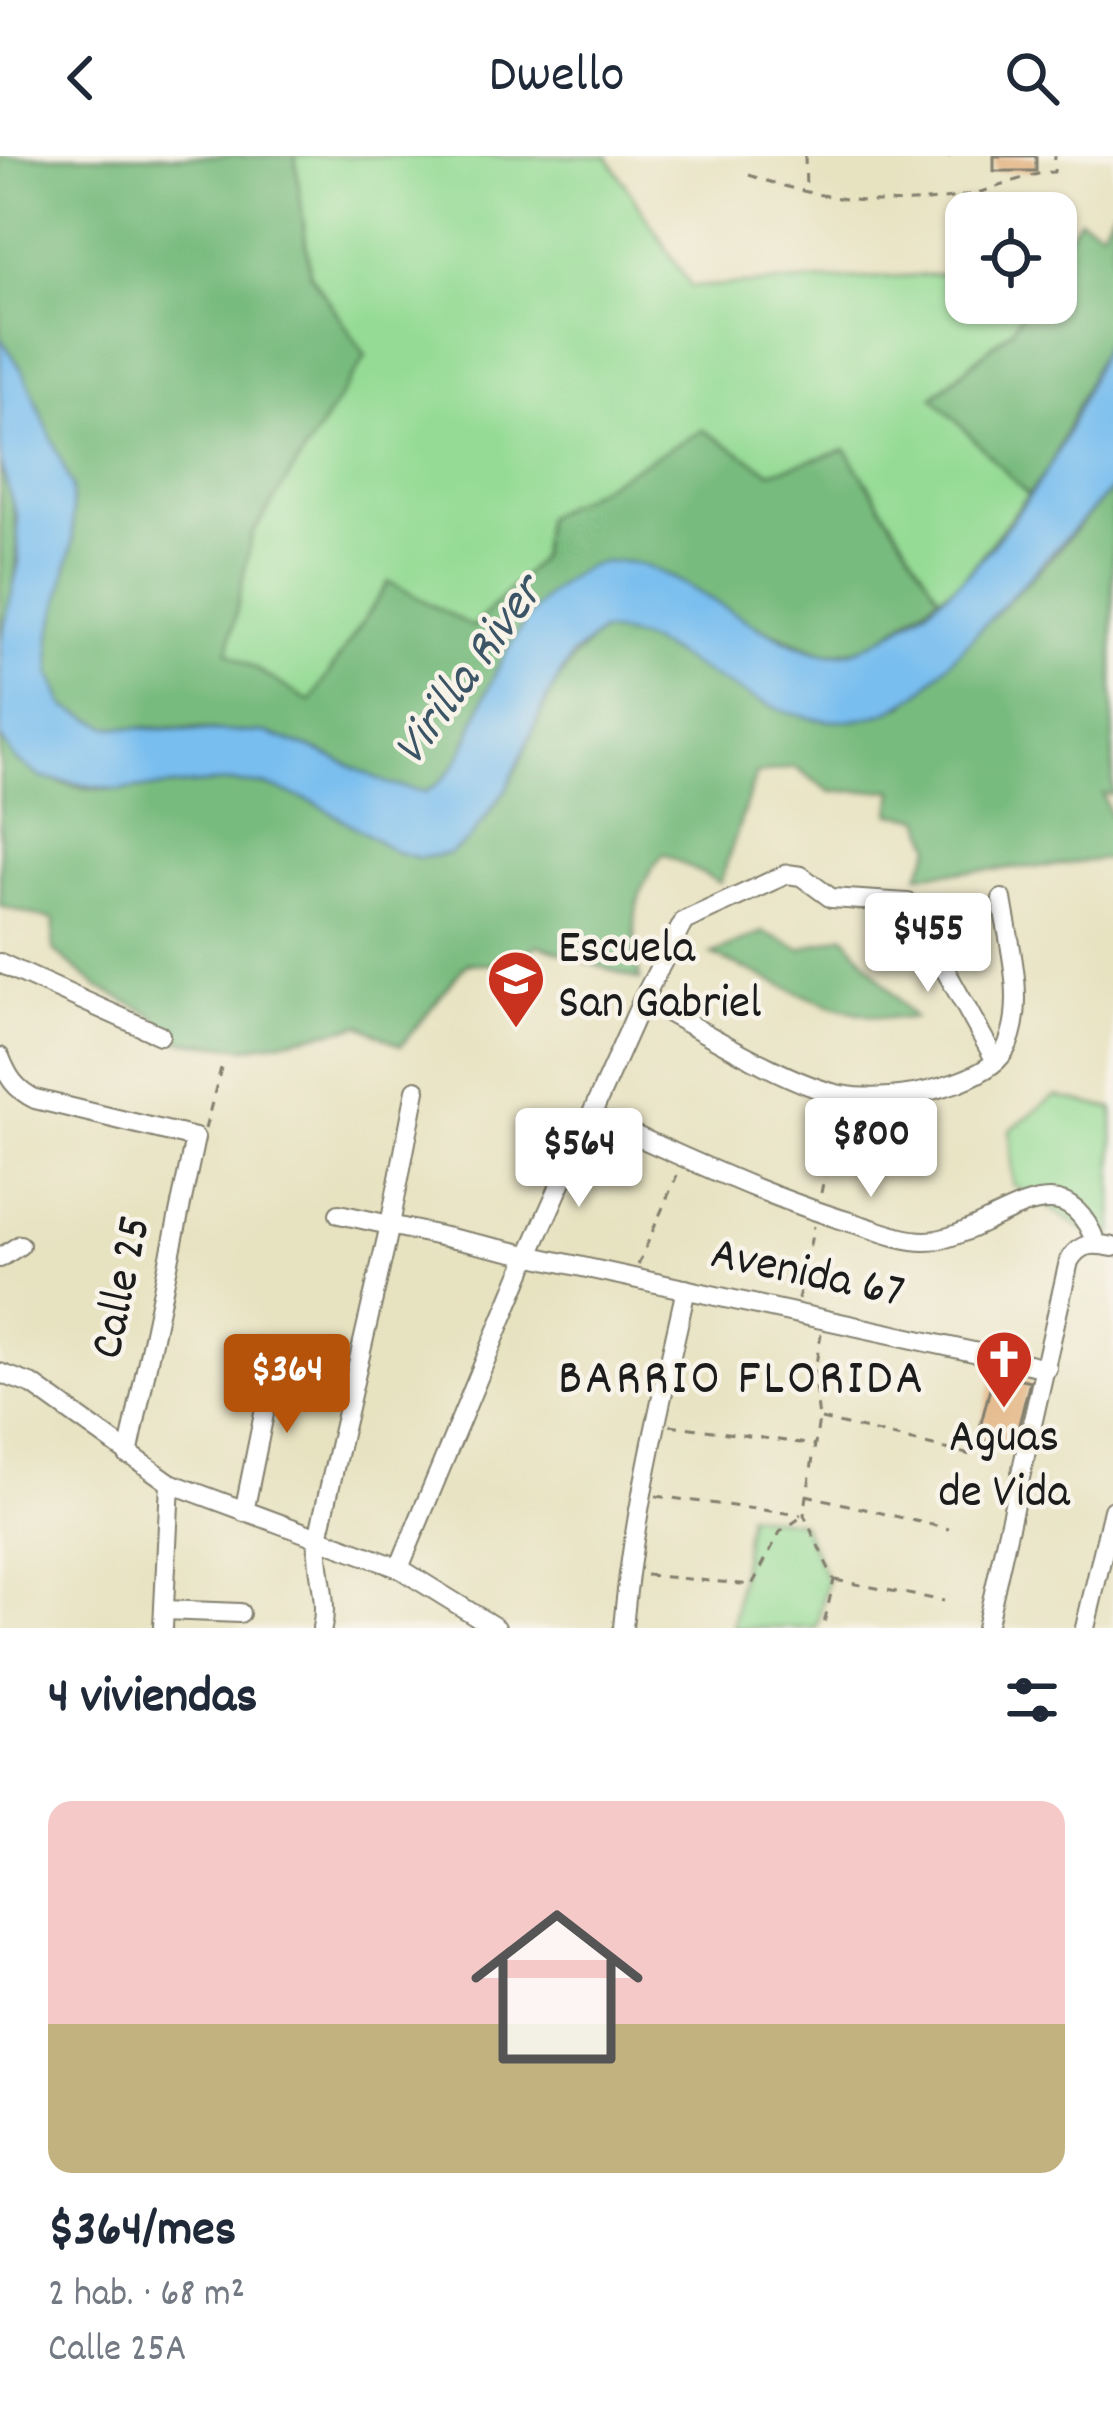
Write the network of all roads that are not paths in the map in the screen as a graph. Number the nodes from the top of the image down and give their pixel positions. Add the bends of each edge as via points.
1 (1002, 899) dead end
2 (0, 962) edge
3 (643, 999) junction
4 (160, 1035) dead end
5 (0, 1057) edge
6 (995, 1061) junction
7 (416, 1090) dead end
8 (592, 1116) junction
9 (339, 1214) dead end
10 (390, 1225) junction
11 (20, 1245) dead end
12 (1096, 1246) edge
13 (529, 1255) junction
14 (0, 1258) edge
15 (686, 1289) junction
16 (277, 1350) dead end
17 (1046, 1368) junction
18 (0, 1373) edge
19 (128, 1455) junction
20 (170, 1483) junction
21 (1113, 1510) edge
22 (244, 1512) junction
23 (318, 1538) junction
24 (399, 1568) junction
25 (628, 1573) junction
26 (239, 1613) dead end
27 (163, 1619) edge
28 (322, 1628) edge
29 (496, 1628) edge
30 (609, 1628) edge
31 (623, 1628) edge
32 (986, 1628) edge
33 (1085, 1628) edge

1 - 6 street via 1015,1018
2 - 4 street
3 - 6 street via 840,1095 936,1090
3 - 6 street via 684,921 788,874 801,876 831,898 908,903
3 - 8 street
5 - 19 street, Calle 25 via 8,1078 34,1099 195,1138
7 - 10 street
8 - 12 street via 793,1205 910,1239 944,1238 1058,1200 1082,1213
8 - 13 street
9 - 10 street, Avenida 67
10 - 13 street, Avenida 67
10 - 23 street
11 - 14 street
12 - 17 street via 1070,1261
13 - 15 street, Avenida 67
13 - 24 street
15 - 17 street, Avenida 67
15 - 25 street
16 - 22 street
17 - 32 street
18 - 19 street via 33,1385
19 - 20 street
20 - 22 street
20 - 27 street
21 - 33 street
22 - 23 street
23 - 24 street
23 - 28 street
24 - 29 street
25 - 30 street
25 - 31 street
26 - 27 street

